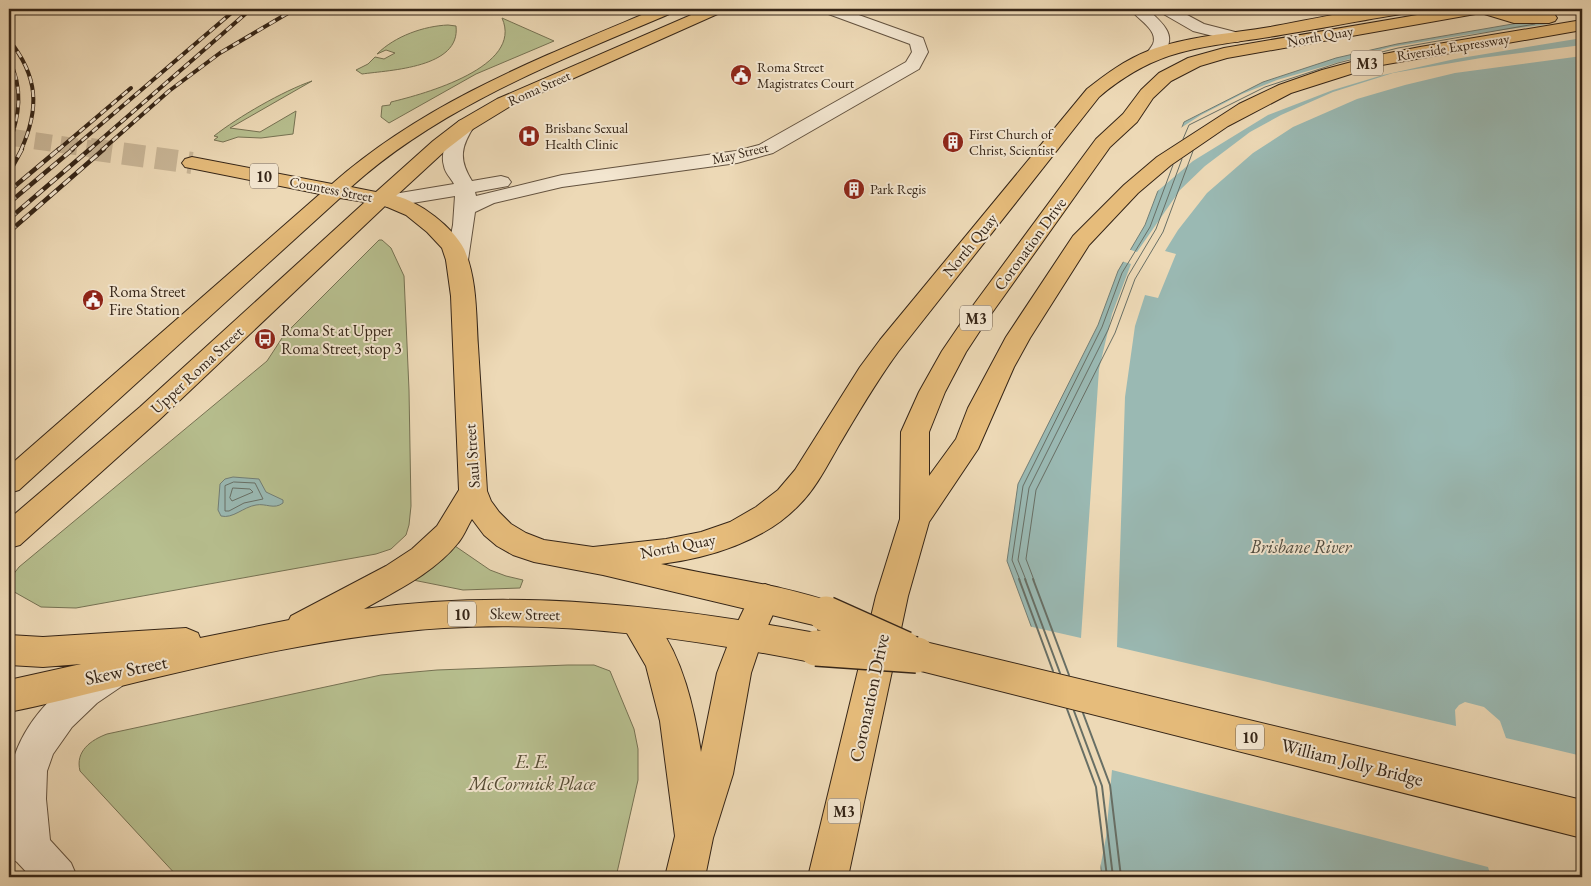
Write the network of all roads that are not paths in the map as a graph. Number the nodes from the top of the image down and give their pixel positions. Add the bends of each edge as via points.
1 (671, 9) edge
2 (717, 9) edge
3 (828, 9) edge
4 (1138, 9) edge
5 (1165, 9) edge
6 (1401, 9) edge
7 (1477, 9) edge
8 (1491, 11) edge
9 (1582, 13) edge
10 (1582, 25) edge
11 (1582, 33) edge
12 (1234, 38) junction
13 (1496, 40) junction
14 (1154, 54) junction
15 (1194, 62) joint
16 (466, 125) junction
17 (1103, 143) junction
18 (192, 163) tunnel mouth
19 (336, 190) junction
20 (466, 198) junction
21 (384, 200) junction
22 (1081, 241) joint
23 (457, 260) junction
24 (9, 482) edge
25 (473, 491) junction
26 (915, 519) junction
27 (9, 536) edge
28 (593, 560) junction
29 (765, 597) junction
30 (636, 621) junction
31 (748, 634) junction
32 (280, 636) junction
33 (9, 650) edge
34 (917, 655) junction
35 (120, 671) junction
36 (9, 696) edge
37 (1582, 819) edge
38 (694, 838) junction
39 (20, 842) edge
40 (57, 877) edge
41 (685, 877) edge
42 (828, 877) edge

1 - 19 main road, Roma Street via 466,100 403,139
2 - 16 main road, Roma Street via 503,103
3 - 20 street, May Street via 917,41 920,52 913,65 766,150 737,157 562,181 487,200
4 - 14 street via 1161,33 1161,45
5 - 12 street via 1199,28
6 - 12 main road, North Quay
7 - 15 main road, North Quay / M3 via 1224,53
8 - 9 main road via 1514,18 1538,19
10 - 13 main road, Riverside Expressway / M3
11 - 13 main road, M3
12 - 14 main road, North Quay via 1204,40
12 - 17 main road via 1172,58 1144,74 1106,123
13 - 22 main road, Riverside Expressway / M3 via 1374,61 1285,89 1245,108 1164,161
14 - 28 main road, North Quay via 1122,69 1093,93 889,346 805,478 778,506 741,530 716,540 684,548
15 - 17 main road, Coronation Drive / M3 via 1158,83 1130,118
16 - 20 street via 452,154 454,168 464,182
16 - 21 main road, Roma Street via 440,145
17 - 26 main road, Coronation Drive / M3 via 980,312 932,392 915,432
18 - 19 main road, Countess Street / 10
19 - 21 main road, Countess Street / 10
19 - 24 main road
20 - 21 street, May Street
20 - 23 street
21 - 23 main road, Saul Street / 10 via 407,207 427,221 452,247
21 - 27 main road, Upper Roma Street via 143,420
22 - 26 main road, Coronation Drive / M3 via 1006,359 968,442
23 - 25 main road, Saul Street / 10 via 463,296
25 - 28 main road, Saul Street / 10 via 491,524 517,543
25 - 32 main road via 448,534 424,558
26 - 42 main road, Coronation Drive / M3 via 892,596
28 - 29 main road, Saul Street / 10
29 - 31 main road
29 - 34 main road, William Jolly Bridge / 10, bridge via 826,614
30 - 31 main road, Skew Street / 10
30 - 32 main road, Skew Street / 10 via 524,613 446,614
30 - 38 main road via 654,647 674,700
31 - 34 main road, William Jolly Bridge / 10, bridge via 816,648
31 - 38 main road via 730,691 715,774
32 - 33 main road, Skew Street via 43,652
32 - 35 main road, Skew Street / 10
34 - 37 main road, William Jolly Bridge / 10
35 - 36 main road, Skew Street / 10
35 - 39 street via 72,702 37,750 28,779
38 - 41 main road
39 - 40 street

